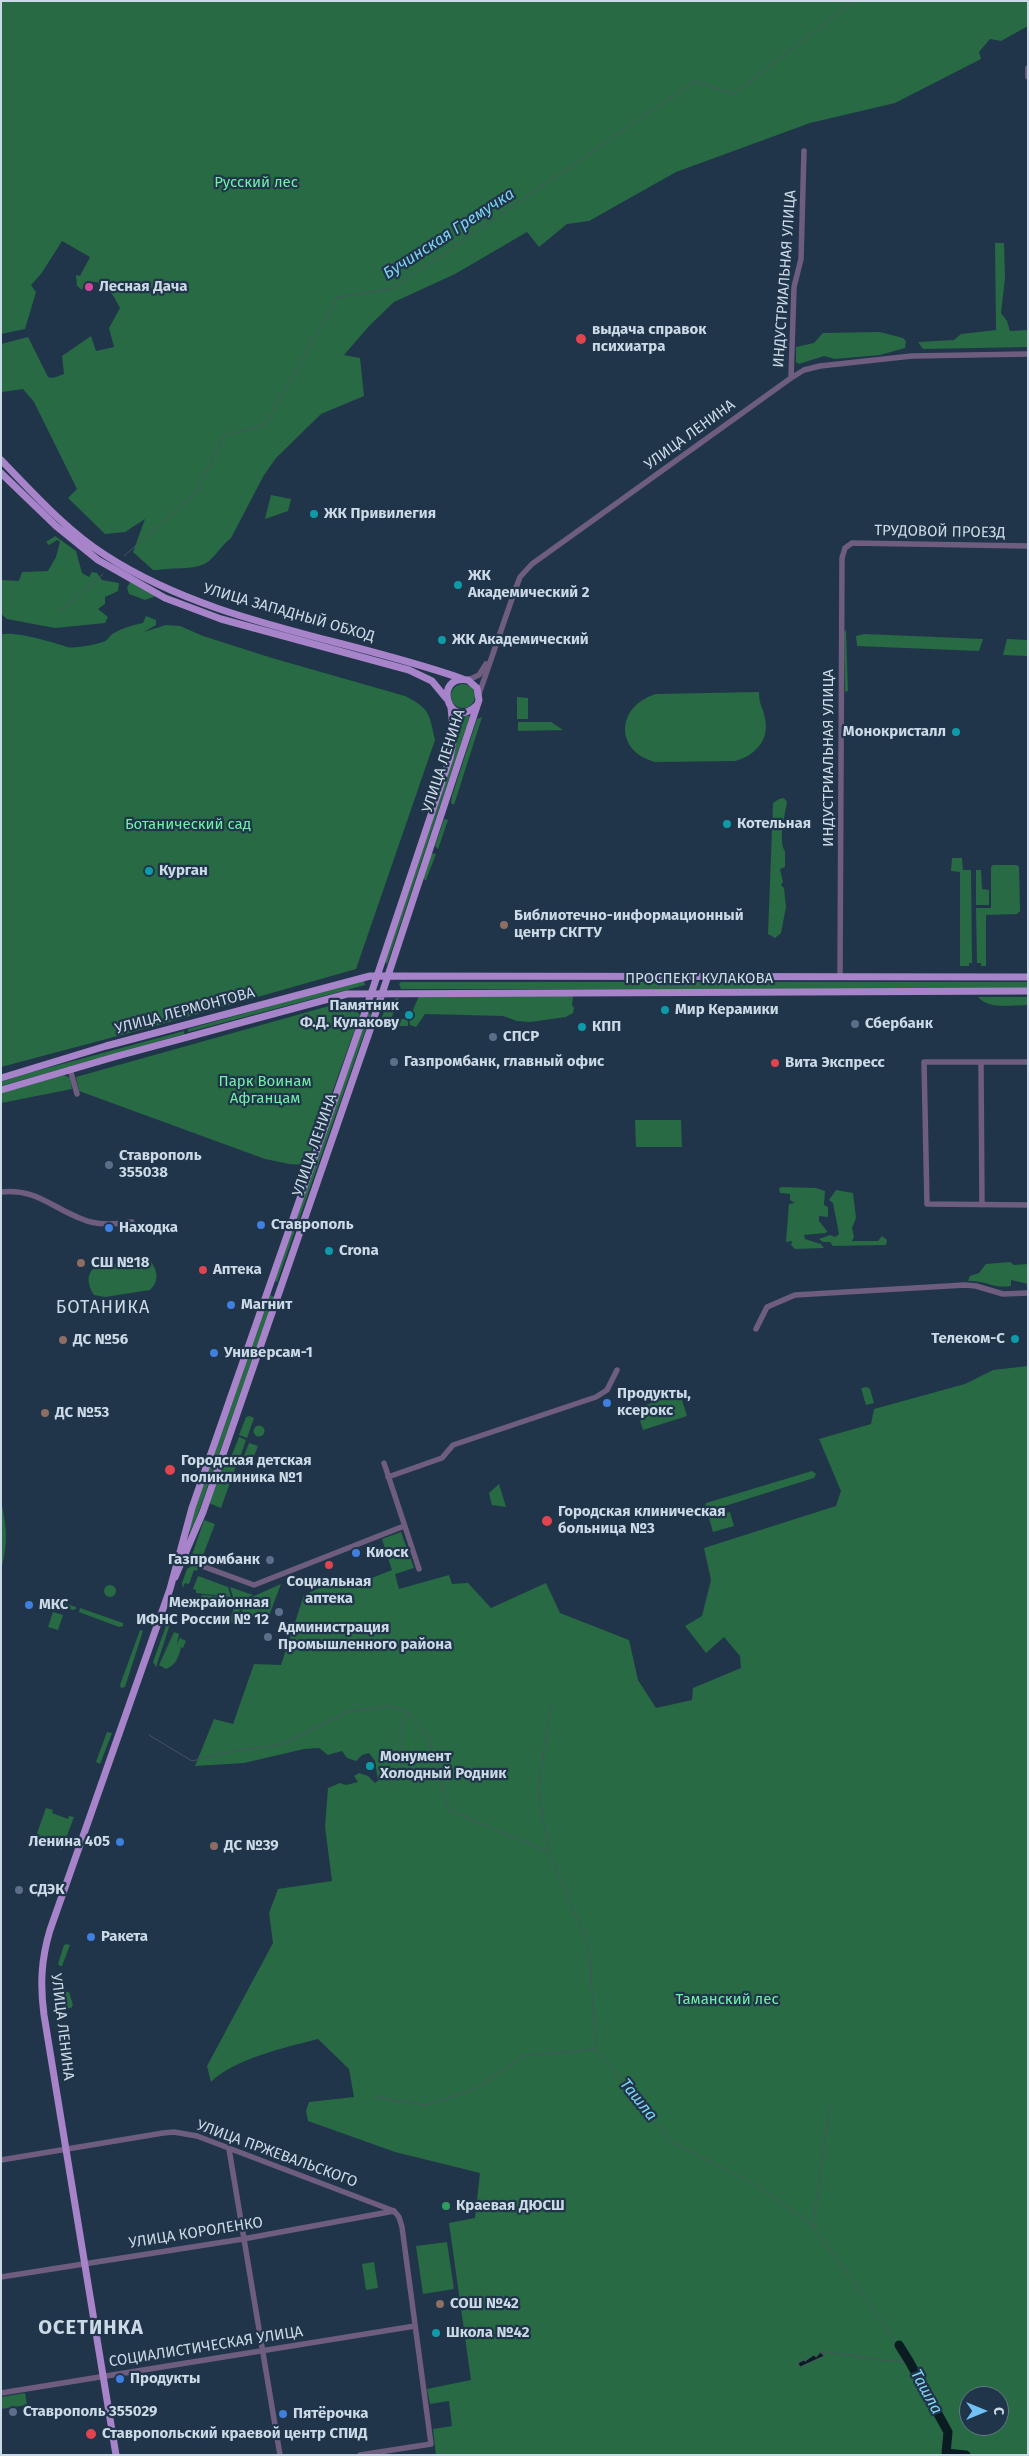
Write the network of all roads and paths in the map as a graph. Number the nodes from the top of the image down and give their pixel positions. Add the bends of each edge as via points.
1 (1028, 68) edge
2 (1028, 77) edge
3 (804, 151) dead end
4 (1028, 354) edge
5 (791, 378) junction
6 (1, 460) edge
7 (1, 473) edge
8 (852, 543) joint
9 (1028, 546) edge
10 (495, 647) junction
11 (466, 680) junction
12 (479, 694) junction
13 (446, 698) junction
14 (476, 706) junction
15 (451, 708) junction
16 (377, 976) junction
17 (388, 977) junction
18 (840, 977) junction
19 (1028, 977) edge
20 (1028, 991) edge
21 (371, 993) junction
22 (382, 993) junction
23 (184, 1025) junction
24 (188, 1038) junction
25 (981, 1062) junction
26 (1028, 1062) edge
27 (70, 1069) junction
28 (1, 1078) edge
29 (1, 1090) edge
30 (77, 1094) dead end
31 (1, 1192) edge
32 (982, 1205) junction
33 (1028, 1205) edge
34 (132, 1222) dead end
35 (1028, 1293) edge
36 (756, 1329) dead end
37 (617, 1370) dead end
38 (384, 1463) dead end
39 (388, 1477) junction
40 (404, 1526) junction
41 (181, 1559) junction
42 (419, 1568) dead end
43 (229, 2148) junction
44 (67, 2150) junction
45 (1, 2160) edge
46 (394, 2210) junction
47 (243, 2239) junction
48 (85, 2264) junction
49 (1, 2277) edge
50 (415, 2326) junction
51 (262, 2351) junction
52 (104, 2376) junction
53 (1, 2393) edge
54 (116, 2455) edge
55 (280, 2455) edge
56 (360, 2455) edge

1 - 2 street
3 - 5 street, ИНДУСТРИАЛЬНАЯ УЛИЦА via 801,259 794,286
4 - 5 street, ИНДУСТРИАЛЬНАЯ УЛИЦА via 912,356 820,366
5 - 10 street, УЛИЦА ЛЕНИНА via 532,564 518,583
6 - 11 main road, УЛИЦА ЗАПАДНЫЙ ОБХОД via 61,520 92,545 160,586 212,608
7 - 13 main road, УЛИЦА ЗАПАДНЫЙ ОБХОД via 56,526 98,560 165,598 207,615 409,670 432,681
8 - 9 street, ТРУДОВОЙ ПРОЕЗД
8 - 18 street, ИНДУСТРИАЛЬНАЯ УЛИЦА via 845,548 842,558
10 - 11 street, УЛИЦА ЛЕНИНА via 483,671
10 - 12 street, УЛИЦА ЛЕНИНА
11 - 12 main road via 473,683
11 - 13 main road via 458,680 449,687
12 - 14 main road
13 - 15 main road
14 - 15 main road via 467,712
14 - 17 main road, УЛИЦА ЛЕНИНА
15 - 16 main road, УЛИЦА ЛЕНИНА via 454,737 450,758
16 - 17 main road, ПРОСПЕКТ КУЛАКОВА
16 - 21 main road, УЛИЦА ЛЕНИНА
16 - 23 main road, УЛИЦА ЛЕРМОНТОВА via 362,977
17 - 18 main road, ПРОСПЕКТ КУЛАКОВА
17 - 22 main road, УЛИЦА ЛЕНИНА
18 - 19 main road, ПРОСПЕКТ КУЛАКОВА
20 - 22 main road, ПРОСПЕКТ КУЛАКОВА
21 - 22 main road, ПРОСПЕКТ КУЛАКОВА
21 - 24 main road, УЛИЦА ЛЕРМОНТОВА via 335,996
21 - 41 main road, УЛИЦА ЛЕНИНА
22 - 41 main road, УЛИЦА ЛЕНИНА via 203,1512
23 - 24 main road
23 - 28 main road, УЛИЦА ЛЕРМОНТОВА
24 - 27 main road, УЛИЦА ЛЕРМОНТОВА
25 - 26 street
25 - 32 street
25 - 32 street via 924,1062 928,1204
27 - 29 main road, УЛИЦА ЛЕРМОНТОВА
27 - 30 street
31 - 34 street via 18,1190 56,1205 82,1220 114,1224
32 - 33 street
35 - 36 street via 1003,1294 965,1285 795,1295 767,1307
37 - 39 street via 602,1394 453,1446 442,1458
38 - 39 street
39 - 40 street
40 - 41 street via 254,1585
40 - 42 street
41 - 44 main road, УЛИЦА ЛЕНИНА via 50,1930 42,1961 42,2000
43 - 44 street, УЛИЦА ПРЖЕВАЛЬСКОГО via 197,2136 174,2132
43 - 46 street, УЛИЦА ПРЖЕВАЛЬСКОГО
43 - 47 street
44 - 45 street, УЛИЦА ПРЖЕВАЛЬСКОГО
44 - 48 main road, УЛИЦА ЛЕНИНА
46 - 47 street, УЛИЦА КОРОЛЕНКО
46 - 50 street via 402,2227
47 - 48 street, УЛИЦА КОРОЛЕНКО
47 - 51 street
48 - 49 street, УЛИЦА КОРОЛЕНКО
48 - 52 main road, УЛИЦА ЛЕНИНА
50 - 51 street, СОЦИАЛИСТИЧЕСКАЯ УЛИЦА
50 - 56 street via 431,2444
51 - 52 street, СОЦИАЛИСТИЧЕСКАЯ УЛИЦА
51 - 55 street
52 - 53 street, СОЦИАЛИСТИЧЕСКАЯ УЛИЦА
52 - 54 main road, УЛИЦА ЛЕНИНА

